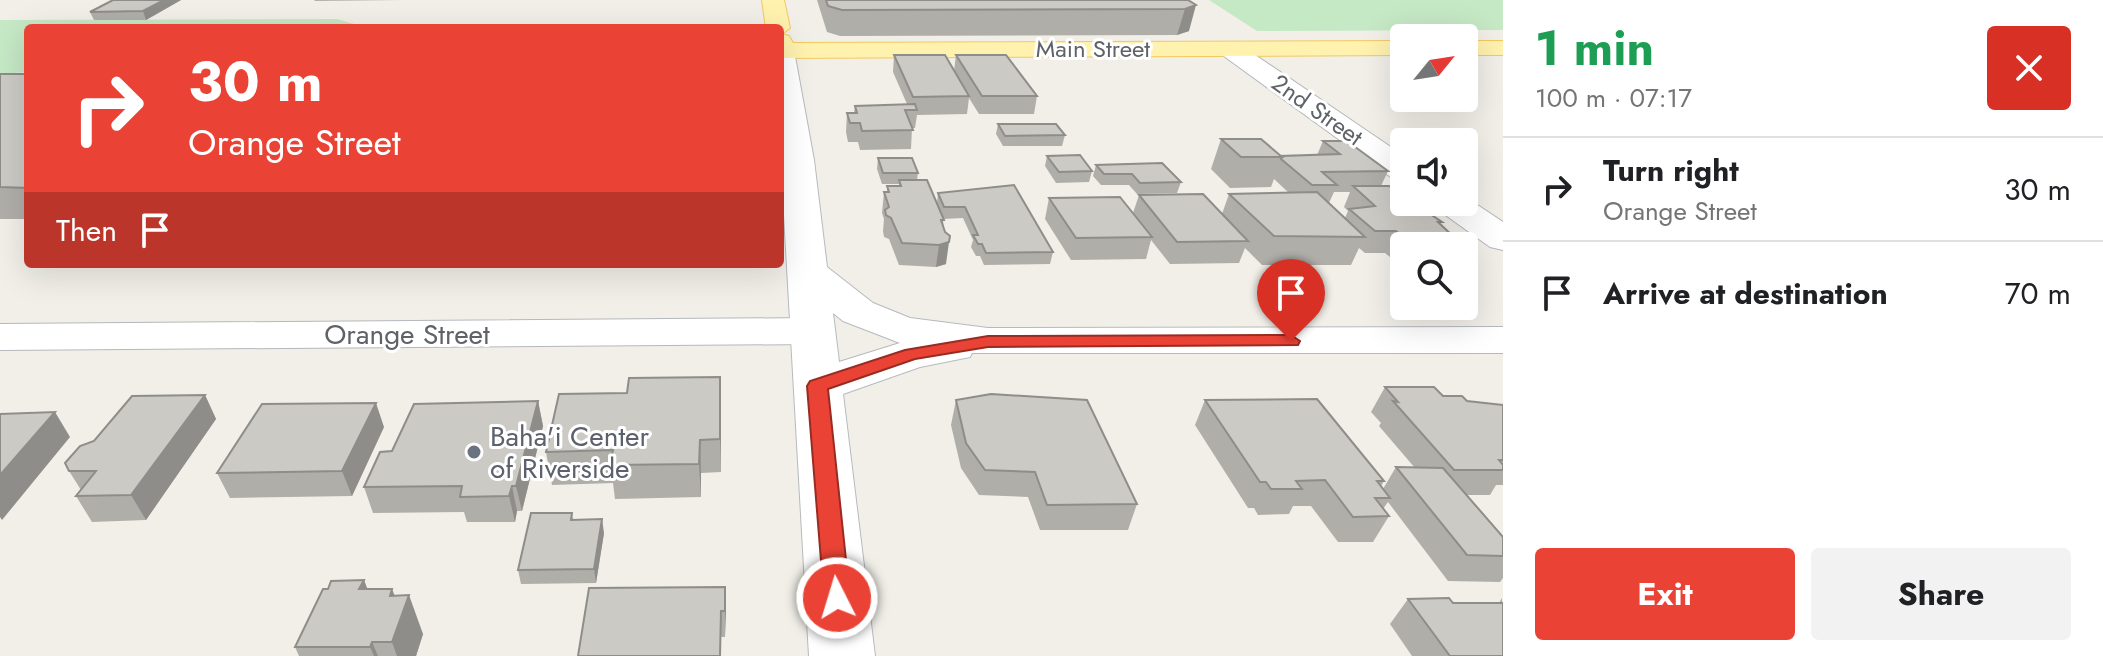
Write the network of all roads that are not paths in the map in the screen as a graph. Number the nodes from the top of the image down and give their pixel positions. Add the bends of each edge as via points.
1 (773, 0) edge
2 (777, 24) edge
3 (784, 40) edge
4 (1390, 48) edge
5 (1478, 48) edge
6 (1503, 48) edge
7 (1230, 49) junction
8 (784, 67) edge
9 (1390, 161) edge
10 (1469, 216) edge
11 (1503, 239) edge
12 (806, 270) junction
13 (813, 331) junction
14 (0, 337) edge
15 (1503, 340) edge
16 (988, 342) junction
17 (817, 386) junction
18 (842, 656) edge

1 - 2 main road
3 - 7 main road, Main Street
4 - 7 main road, Main Street
5 - 6 main road
7 - 9 street, 2nd Street
8 - 12 street
10 - 11 street
12 - 13 street
12 - 16 street via 858,312 901,330
13 - 14 street, Orange Street
13 - 17 street
15 - 16 street
16 - 17 street via 911,354
17 - 18 street

